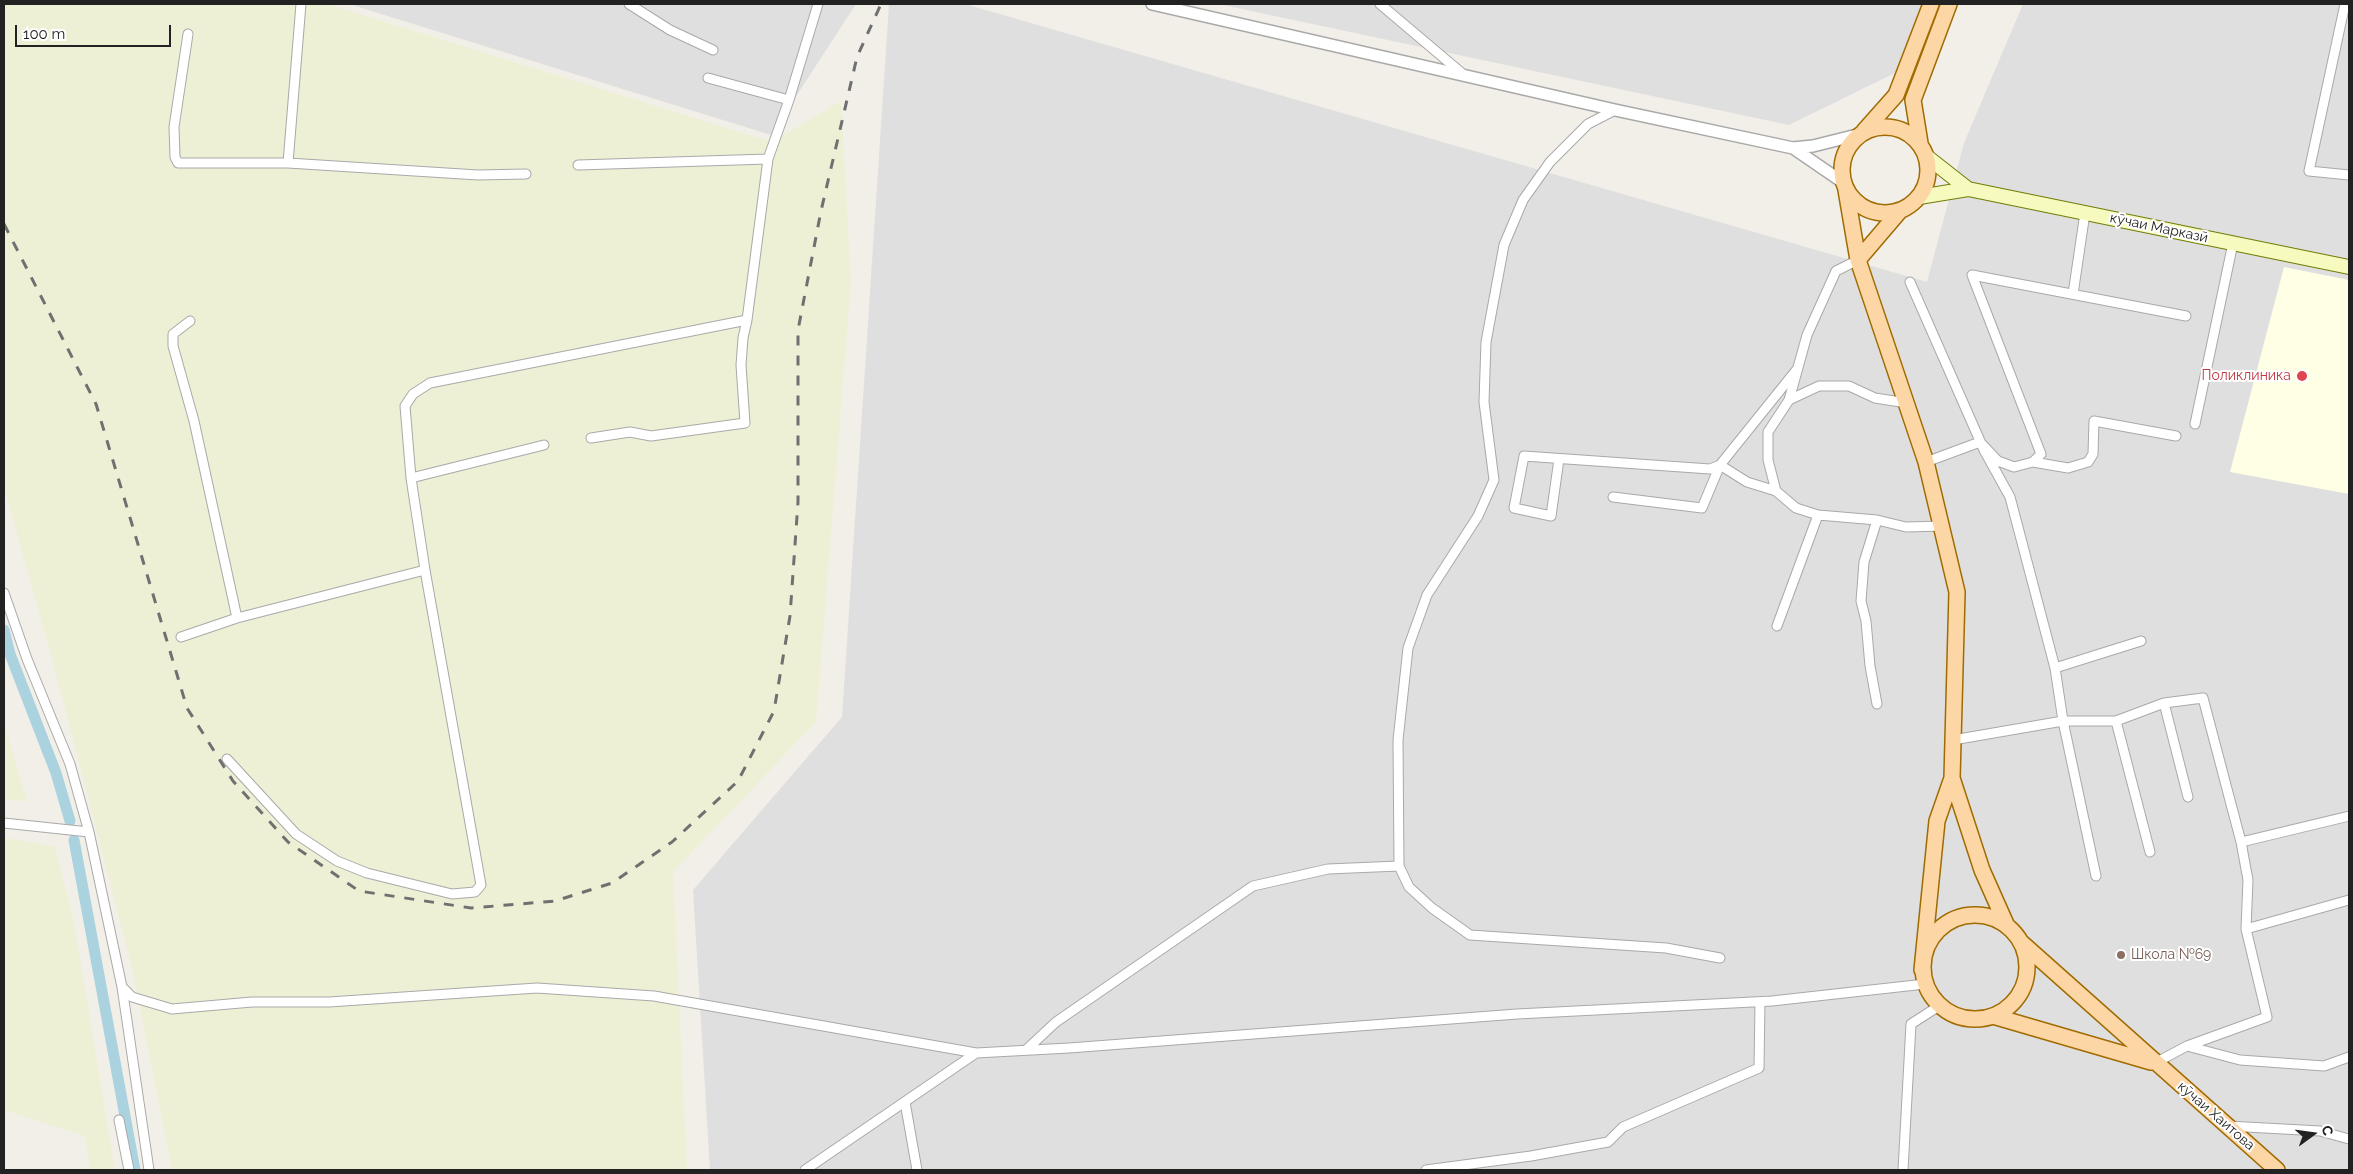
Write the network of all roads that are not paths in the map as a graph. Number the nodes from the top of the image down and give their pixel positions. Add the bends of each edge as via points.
1 (301, 4) edge
2 (629, 4) edge
3 (818, 4) edge
4 (1152, 4) edge
5 (1380, 4) edge
6 (1931, 4) edge
7 (1949, 4) edge
8 (2345, 4) edge
9 (188, 34) dead end
10 (713, 50) dead end
11 (1464, 75) junction
12 (708, 78) dead end
13 (789, 100) junction
14 (1615, 110) junction
15 (1862, 133) junction
16 (1793, 148) junction
17 (1923, 150) junction
18 (768, 159) junction
19 (288, 163) junction
20 (578, 166) dead end
21 (526, 174) dead end
22 (2349, 175) edge
23 (1845, 186) junction
24 (1968, 189) junction
25 (1919, 197) junction
26 (1899, 212) junction
27 (2086, 213) junction
28 (2233, 244) junction
29 (1858, 260) junction
30 (2349, 267) edge
31 (1910, 282) dead end
32 (2073, 294) junction
33 (2186, 316) dead end
34 (747, 320) junction
35 (190, 321) dead end
36 (1798, 368) junction
37 (1789, 400) junction
38 (1907, 404) junction
39 (2195, 424) dead end
40 (2176, 436) dead end
41 (591, 438) dead end
42 (1980, 442) junction
43 (544, 445) dead end
44 (1559, 459) junction
45 (1926, 462) junction
46 (2033, 462) junction
47 (1720, 465) junction
48 (411, 478) junction
49 (1776, 491) junction
50 (1613, 497) dead end
51 (1818, 515) junction
52 (1877, 520) junction
53 (1942, 526) junction
54 (425, 570) junction
55 (4, 593) edge
56 (237, 618) junction
57 (1777, 626) dead end
58 (181, 637) dead end
59 (2141, 641) dead end
60 (2056, 668) junction
61 (2164, 703) junction
62 (1877, 704) dead end
63 (2063, 721) junction
64 (2116, 721) junction
65 (1953, 740) junction
66 (227, 759) dead end
67 (1952, 778) junction
68 (2188, 797) dead end
69 (2349, 816) edge
70 (4, 823) edge
71 (89, 832) junction
72 (2241, 842) junction
73 (2150, 852) dead end
74 (1399, 866) junction
75 (2096, 876) dead end
76 (2349, 900) edge
77 (2006, 924) junction
78 (2246, 929) junction
79 (2022, 943) junction
80 (1720, 958) dead end
81 (1923, 977) junction
82 (122, 987) junction
83 (1760, 1002) junction
84 (1939, 1006) junction
85 (1993, 1016) junction
86 (2187, 1046) junction
87 (1026, 1050) junction
88 (976, 1052) junction
89 (2349, 1057) edge
90 (2155, 1063) junction
91 (905, 1102) junction
92 (118, 1120) dead end
93 (2228, 1126) junction
94 (2349, 1139) edge
95 (129, 1170) edge
96 (149, 1170) edge
97 (805, 1170) edge
98 (917, 1170) edge
99 (1426, 1170) edge
100 (1903, 1170) edge
101 (2276, 1170) edge

1 - 19 street
2 - 10 street via 670,30
3 - 13 street
4 - 11 street
5 - 11 street
6 - 15 main road via 1896,95
7 - 17 main road via 1913,100
8 - 22 street via 2309,171
9 - 19 street via 174,127 178,163
11 - 14 street
12 - 13 street
13 - 18 street
14 - 16 street
14 - 74 street via 1588,124 1550,162 1522,200 1504,245 1486,342 1484,402 1494,480 1478,516 1427,595 1408,648 1398,740
15 - 16 street
15 - 17 main road via 1875,127 1894,128 1911,135
15 - 23 main road via 1844,156
16 - 23 street
17 - 24 main road
17 - 25 main road via 1929,170
18 - 20 street
18 - 34 street
19 - 21 street via 478,176
23 - 26 main road via 1863,208 1874,212
23 - 29 main road
24 - 25 main road
24 - 27 main road, кӯчаи Марказӣ
25 - 26 main road
26 - 29 main road
27 - 28 main road, кӯчаи Марказӣ
27 - 32 street
28 - 30 main road, кӯчаи Марказӣ
28 - 39 street
29 - 36 street via 1836,271 1807,335
29 - 38 main road
31 - 42 street
32 - 33 street
32 - 46 street via 1972,275 2041,454
34 - 41 street via 741,366 746,423 651,436 630,432
34 - 48 street via 430,383 413,394 405,406
35 - 56 street via 173,334 173,346 194,421
36 - 37 street
36 - 47 street
37 - 38 street via 1820,386 1849,386 1875,398
37 - 49 street via 1768,432 1768,460
38 - 45 main road
40 - 46 street via 2094,421 2093,454 2088,462 2068,468
42 - 45 street
42 - 46 street via 1998,461 2014,467
42 - 60 street via 2010,497
43 - 48 street
44 - 44 street via 1524,456 1514,508 1551,516
44 - 47 street via 1710,469
45 - 53 main road
47 - 49 street via 1747,482
47 - 50 street via 1702,508
48 - 54 street
49 - 51 street via 1796,508
51 - 52 street
51 - 57 street
52 - 53 street via 1906,528
52 - 62 street via 1864,562 1861,601
53 - 65 main road via 1957,592
54 - 56 street
54 - 66 street via 481,885 475,892 452,894 367,873 337,861 296,834
55 - 71 street via 26,660 70,764
56 - 58 street
59 - 60 street
60 - 63 street
61 - 64 street
61 - 68 street
61 - 72 street via 2203,698
63 - 64 street
63 - 65 street
63 - 75 street
64 - 73 street
65 - 67 main road
67 - 77 main road via 1982,870
67 - 81 main road via 1937,821
69 - 72 street
70 - 71 street
71 - 82 street
72 - 78 street via 2248,880
74 - 80 street via 1409,887 1470,935 1666,948
74 - 87 street via 1328,869 1253,886 1056,1022
76 - 78 street
77 - 79 main road, кӯчаи Хаитова
77 - 81 main road via 1983,915 1957,917 1942,925 1931,937 1924,953
78 - 86 street via 2267,1017
79 - 85 main road via 2027,960 2020,994
79 - 90 main road, кӯчаи Хаитова
81 - 83 street
81 - 84 main road
82 - 88 street via 132,997 172,1009 537,988 654,996
82 - 96 street
83 - 87 street via 1517,1014
83 - 99 street via 1759,1068 1623,1127 1608,1142
84 - 85 main road via 1965,1018
84 - 100 street via 1911,1024
85 - 90 main road
86 - 89 street via 2240,1060 2324,1066
86 - 90 street
87 - 88 street
88 - 91 street
90 - 93 main road, кӯчаи Хаитова
91 - 97 street
91 - 98 street
92 - 95 street
93 - 94 street via 2320,1131
93 - 101 main road, кӯчаи Хаитова

